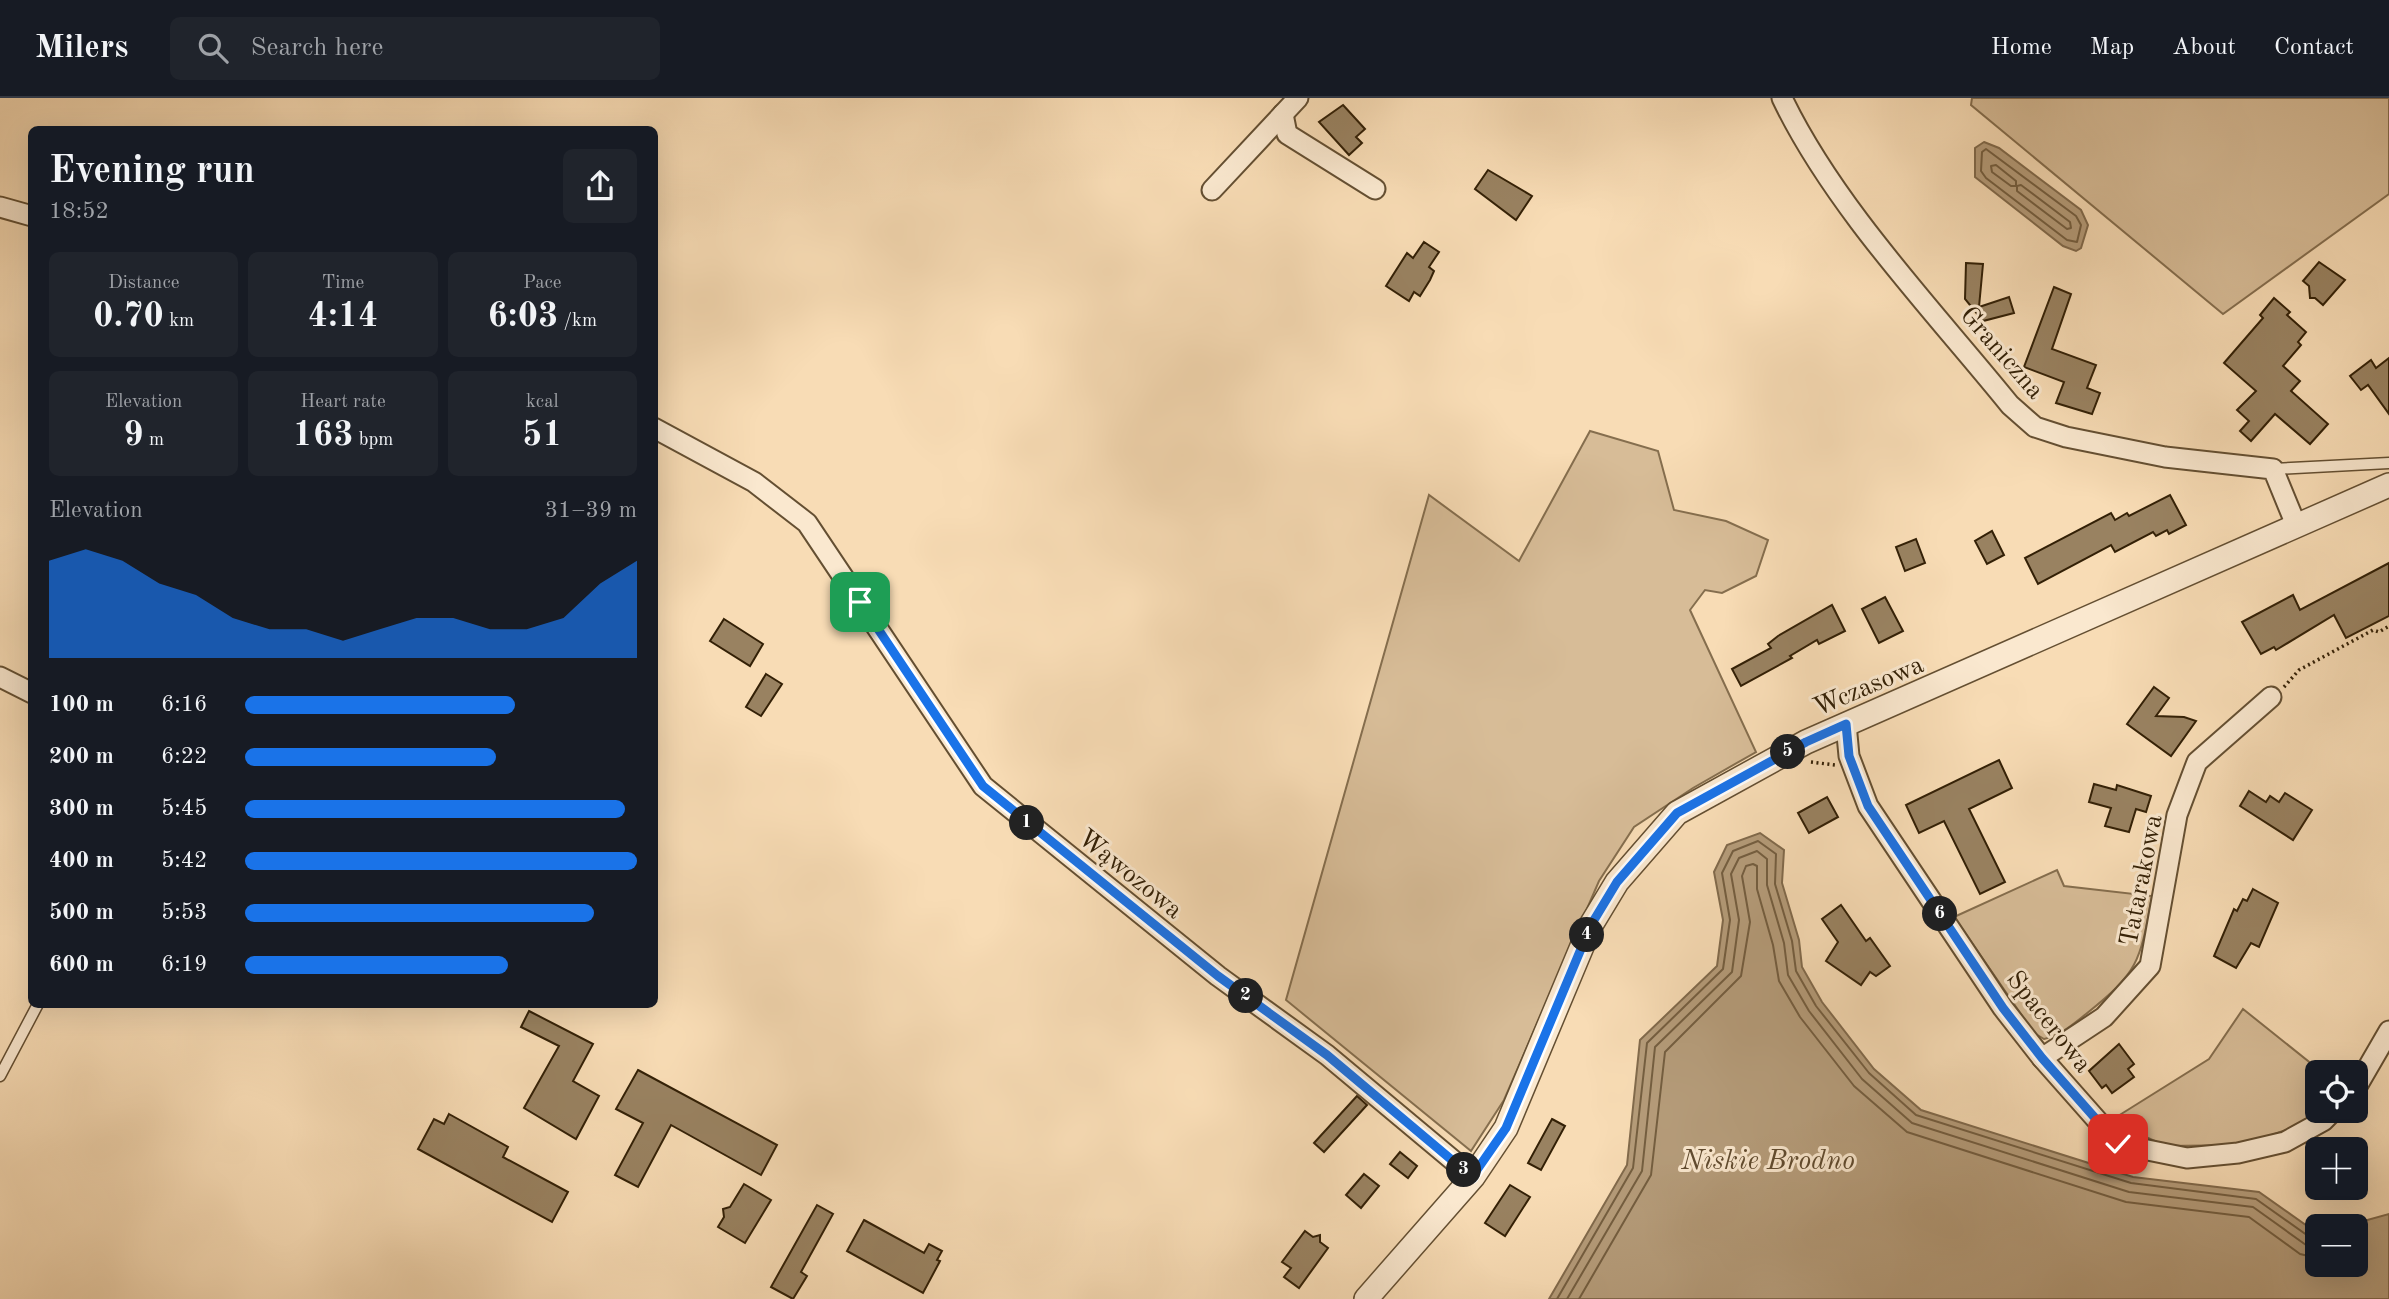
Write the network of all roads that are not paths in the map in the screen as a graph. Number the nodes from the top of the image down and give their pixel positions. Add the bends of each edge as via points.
1 (1298, 98) edge
2 (1782, 98) edge
3 (1283, 114) junction
4 (1375, 189) dead end
5 (1212, 190) dead end
6 (0, 207) edge
7 (28, 215) edge
8 (658, 430) edge
9 (2389, 463) edge
10 (2273, 470) junction
11 (2389, 485) edge
12 (2296, 525) junction
13 (0, 677) edge
14 (28, 691) edge
15 (2271, 697) road end
16 (1846, 724) junction
17 (36, 1008) edge
18 (2389, 1031) edge
19 (2042, 1058) junction
20 (2368, 1067) edge
21 (0, 1076) edge
22 (2319, 1123) edge
23 (1472, 1177) junction
24 (1366, 1299) edge

1 - 3 street
2 - 10 street, Graniczna via 1798,131 1846,203 2010,405 2035,427 2114,448
3 - 4 street via 1287,134
3 - 5 street
6 - 7 street
8 - 23 street, Wąwozowa via 754,482 807,523 983,786 1218,976 1327,1055
9 - 10 lane
10 - 12 street
11 - 12 street, Wczasowa
12 - 16 street, Wczasowa
13 - 14 street
15 - 19 street, Tatarakowa via 2197,762 2177,815 2150,965 2104,1017
16 - 19 street, Spacerowa via 1853,765 1868,806 2003,1008
16 - 23 street, Wczasowa via 1677,813 1617,882 1591,925 1506,1128
17 - 21 lane
18 - 20 street
19 - 22 street, Spacerowa via 2118,1144 2187,1158 2238,1153 2285,1142
23 - 24 street, Wczasowa

